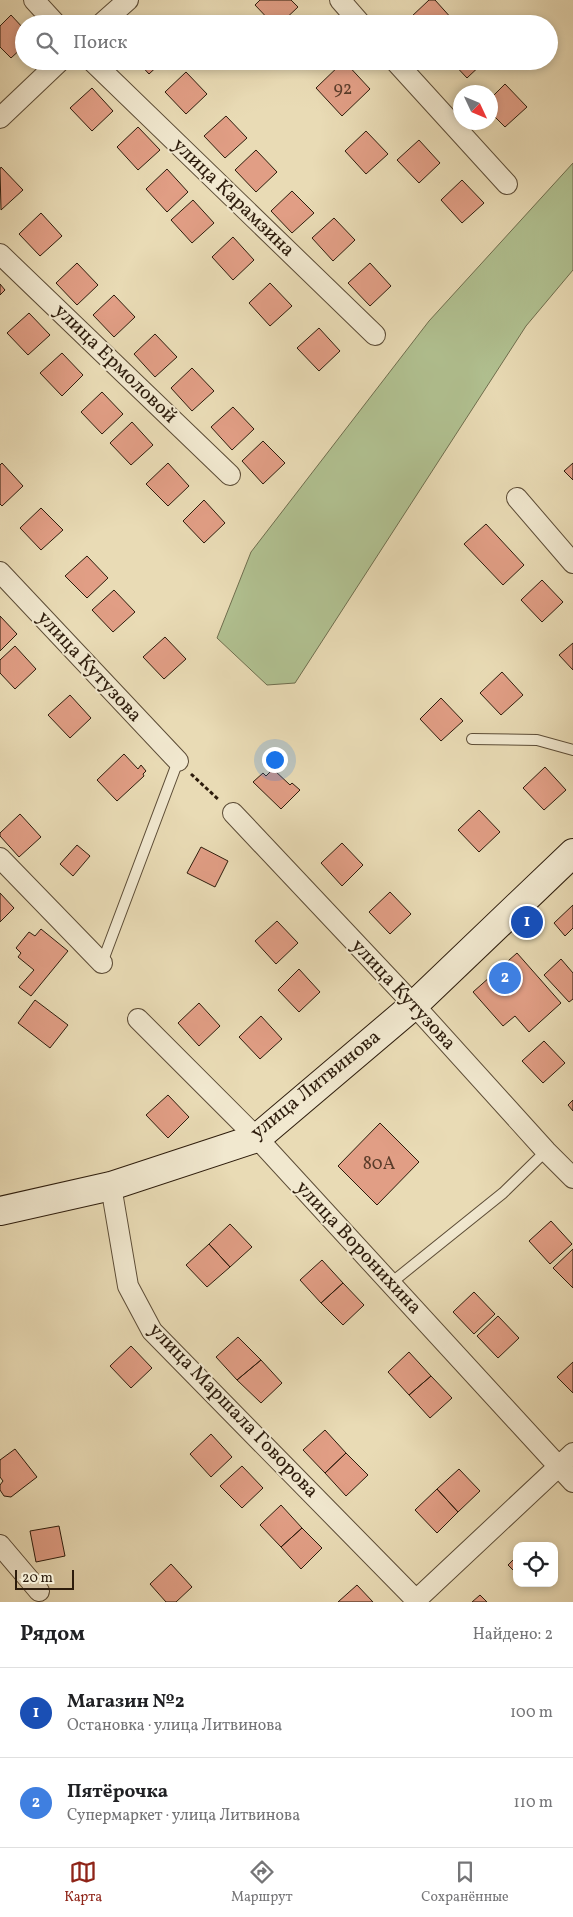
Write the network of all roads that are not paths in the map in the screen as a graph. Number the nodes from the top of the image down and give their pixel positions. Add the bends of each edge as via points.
1 (34, 0) edge
2 (128, 0) edge
3 (340, 0) edge
4 (48, 15) edge
5 (111, 15) edge
6 (354, 15) edge
7 (51, 70) edge
8 (101, 70) edge
9 (404, 70) edge
10 (0, 118) edge
11 (507, 184) dead end
12 (0, 254) edge
13 (375, 335) dead end
14 (230, 475) dead end
15 (517, 498) dead end
16 (573, 563) edge
17 (0, 572) edge
18 (472, 739) dead end
19 (573, 750) edge
20 (178, 761) joint
21 (233, 813) road end
22 (0, 858) edge
23 (570, 862) edge
24 (102, 963) joint
25 (414, 1005) junction
26 (138, 1019) dead end
27 (257, 1138) junction
28 (546, 1151) junction
29 (573, 1178) edge
30 (110, 1186) junction
31 (0, 1211) edge
32 (390, 1283) junction
33 (566, 1460) edge
34 (573, 1482) edge
35 (0, 1545) edge
36 (39, 1591) dead end
37 (416, 1601) edge

1 - 4 street
2 - 5 street
3 - 6 street
7 - 10 street
8 - 13 street, улица Карамзина
9 - 11 street
12 - 14 street, улица Ермоловой
15 - 16 street
17 - 20 street, улица Кутузова
18 - 19 lane via 537,740
20 - 24 lane
21 - 25 street, улица Кутузова
22 - 24 street
23 - 25 street, улица Литвинова
25 - 27 street, улица Литвинова
25 - 28 street, улица Кутузова
26 - 27 street, улица Воронихина
27 - 30 street, улица Литвинова
27 - 32 street, улица Воронихина
28 - 29 street, улица Кутузова
28 - 32 lane via 503,1193
30 - 31 street, улица Литвинова
30 - 37 street, улица Маршала Говорова via 128,1286 152,1331
32 - 33 street, улица Воронихина
33 - 34 street, улица Воронихина
33 - 37 street
35 - 36 street

